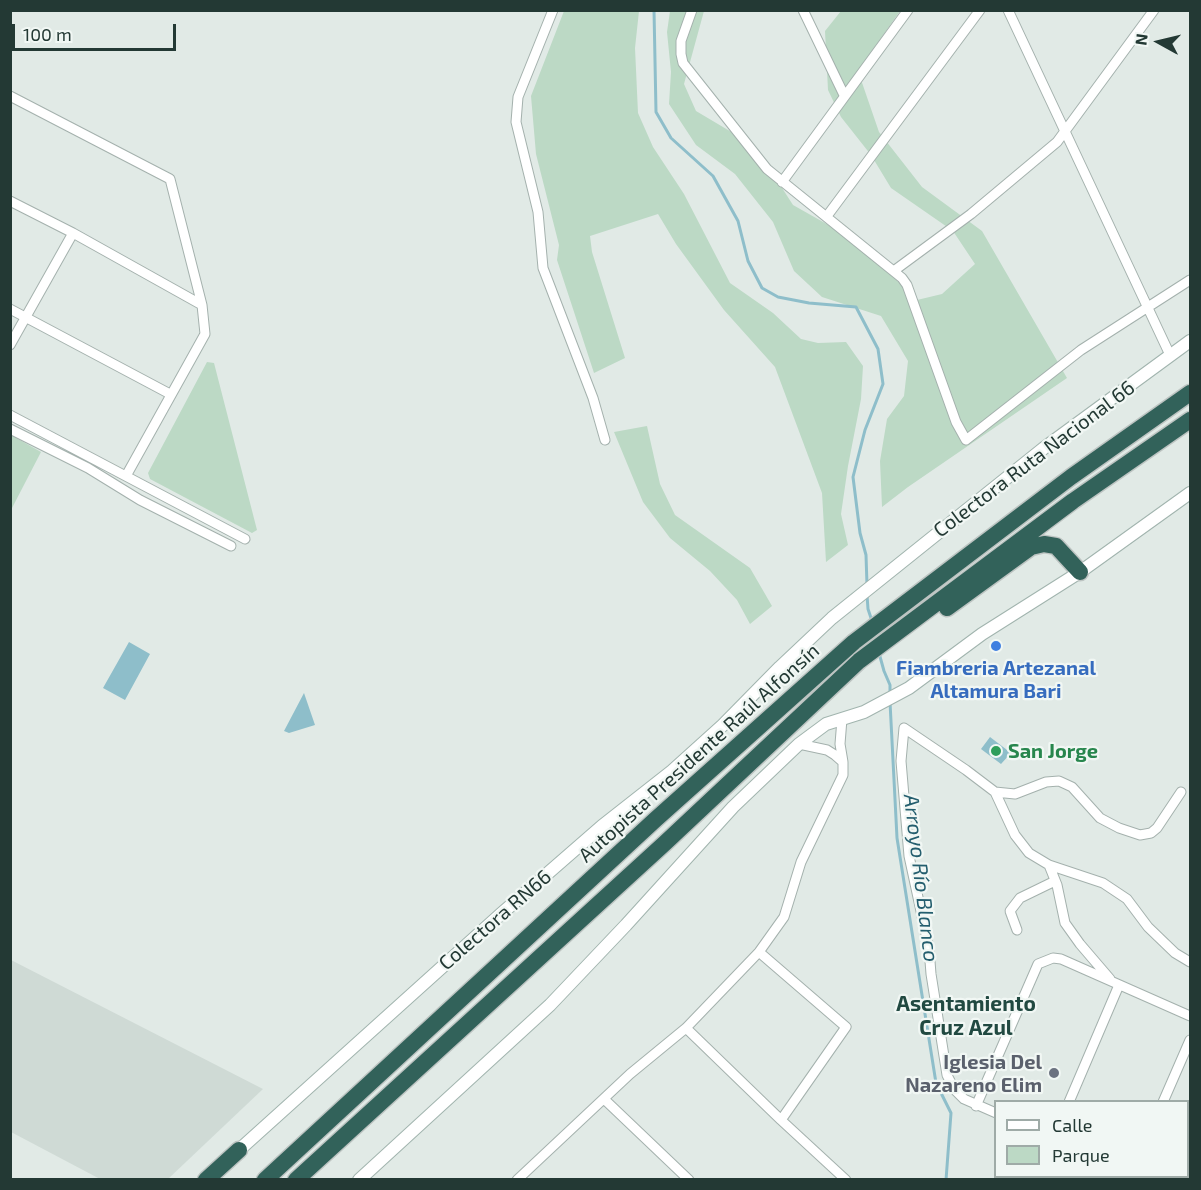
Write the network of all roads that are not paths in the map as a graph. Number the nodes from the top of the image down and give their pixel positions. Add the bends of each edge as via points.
1 (553, 10) edge
2 (693, 10) edge
3 (803, 10) edge
4 (908, 10) edge
5 (980, 10) edge
6 (1008, 10) edge
7 (1152, 11) edge
8 (844, 95) junction
9 (10, 96) edge
10 (1065, 132) junction
11 (782, 182) junction
12 (10, 201) edge
13 (827, 216) junction
14 (73, 233) junction
15 (895, 270) junction
16 (1191, 280) edge
17 (202, 305) junction
18 (1146, 307) junction
19 (10, 309) edge
20 (25, 317) junction
21 (1191, 341) edge
22 (10, 345) edge
23 (1170, 355) junction
24 (1191, 393) edge
25 (170, 394) junction
26 (10, 415) edge
27 (1191, 420) edge
28 (10, 429) edge
29 (605, 440) dead end
30 (126, 476) junction
31 (1191, 493) edge
32 (245, 539) dead end
33 (231, 546) dead end
34 (1080, 572) junction
35 (832, 618) joint
36 (892, 641) junction
37 (842, 719) junction
38 (811, 747) junction
39 (843, 762) junction
40 (995, 792) junction
41 (1181, 792) dead end
42 (1049, 865) junction
43 (1055, 881) junction
44 (1017, 930) dead end
45 (759, 952) junction
46 (1191, 962) edge
47 (1117, 984) junction
48 (1191, 1016) edge
49 (686, 1028) junction
50 (1191, 1040) edge
51 (604, 1099) junction
52 (1069, 1100) edge
53 (1162, 1100) edge
54 (976, 1106) junction
55 (994, 1112) edge
56 (781, 1120) junction
57 (238, 1150) joint
58 (524, 1172) junction
59 (206, 1179) edge
60 (265, 1179) edge
61 (296, 1179) edge
62 (359, 1179) edge
63 (516, 1179) edge
64 (532, 1179) edge
65 (689, 1179) edge
66 (846, 1179) edge

1 - 29 street via 518,97 516,122 538,212 543,268
2 - 11 street via 681,41 683,63 767,170
3 - 8 street
4 - 8 street
5 - 13 street
6 - 10 street
7 - 10 street
8 - 11 street
9 - 17 street via 170,179
10 - 15 street via 971,214
10 - 18 street
11 - 13 street
12 - 14 street
13 - 15 street
14 - 17 street
14 - 20 street
15 - 18 street via 907,285 966,440 1081,350
16 - 18 street
17 - 25 street via 205,334
18 - 23 street
19 - 20 street
20 - 22 street
20 - 25 street
21 - 23 street, Colectora Ruta Nacional 66
23 - 35 street, Colectora Ruta Nacional 66 via 1044,448
24 - 60 highway, Autopista Presidente Raúl Alfonsín via 1071,477 854,642
25 - 30 street
26 - 30 street
27 - 36 highway, Autopista Presidente Raúl Alfonsín via 1073,501
28 - 33 street
30 - 32 street
31 - 34 street
34 - 36 highway via 1056,546 1031,547
34 - 37 street via 982,634 909,688
35 - 57 street, Colectora RN66 via 672,771 594,833
36 - 61 highway, Autopista Presidente Raúl Alfonsín via 863,660
37 - 38 street via 826,724
37 - 39 street
38 - 39 street via 836,755
38 - 62 street via 738,802 550,1005
39 - 45 street via 839,788 805,854 784,917
40 - 41 street via 1015,794 1059,781 1072,787 1100,818 1140,835 1157,828
40 - 42 street via 1015,835 1029,853
40 - 54 street via 904,728 901,761 909,856 929,948 947,1075 954,1089
42 - 43 street
42 - 46 street via 1103,884 1127,899 1148,927 1175,953
43 - 44 street via 1020,898 1010,910
43 - 47 street via 1065,922
45 - 49 street
45 - 56 street via 846,1027
47 - 48 street
47 - 52 street
47 - 54 street via 1061,959 1038,964
49 - 51 street
49 - 56 street
50 - 53 street
51 - 58 street
51 - 65 street
54 - 55 street
56 - 66 street
57 - 59 highway
58 - 63 street
58 - 64 street

